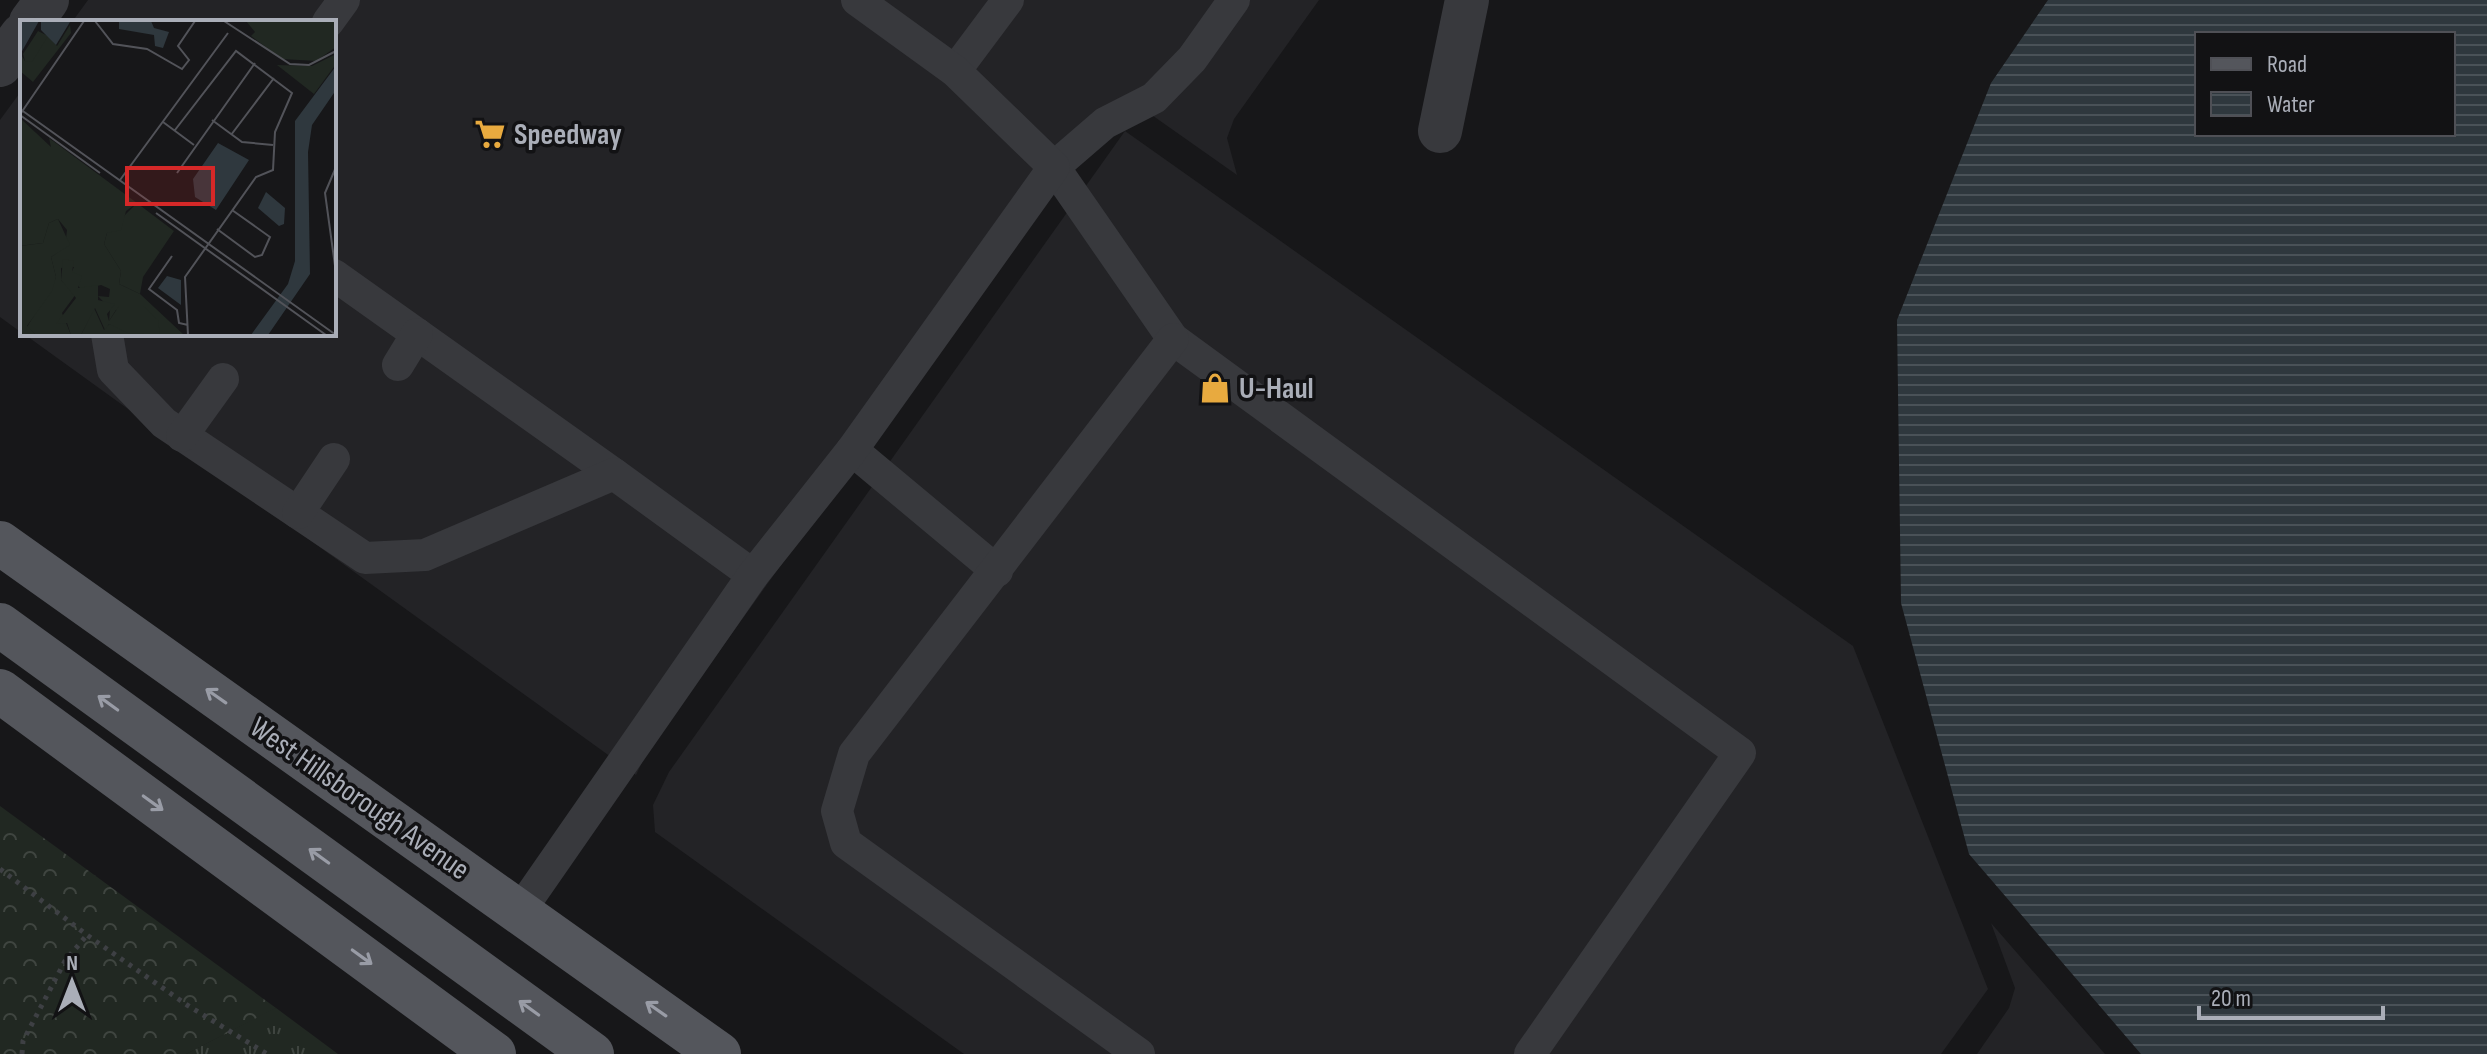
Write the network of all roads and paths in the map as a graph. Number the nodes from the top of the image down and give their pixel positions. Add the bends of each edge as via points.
1 (47, 0) edge
2 (344, 0) edge
3 (857, 0) edge
4 (1008, 0) edge
5 (1234, 0) edge
6 (1467, 0) edge
7 (32, 20) edge
8 (329, 20) edge
9 (20, 38) edge
10 (0, 65) edge
11 (955, 71) junction
12 (1440, 131) dead end
13 (1054, 167) junction
14 (336, 276) edge
15 (417, 334) junction
16 (107, 336) edge
17 (1173, 339) junction
18 (398, 365) dead end
19 (223, 379) dead end
20 (182, 436) junction
21 (852, 450) junction
22 (334, 459) dead end
23 (614, 474) junction
24 (298, 513) junction
25 (0, 543) edge
26 (997, 571) junction
27 (753, 575) junction
28 (0, 625) edge
29 (0, 691) edge
30 (0, 869) edge
31 (519, 912) junction
32 (87, 935) junction
33 (22, 1054) edge
34 (267, 1054) edge
35 (494, 1054) edge
36 (592, 1054) edge
37 (719, 1054) edge
38 (1139, 1054) edge
39 (1530, 1054) edge

1 - 7 street
2 - 8 lane
3 - 11 lane
4 - 11 lane
5 - 13 lane via 1192,59 1154,98 1105,123
6 - 12 street
9 - 10 street
11 - 13 lane
13 - 17 lane
13 - 21 lane
14 - 15 lane
15 - 18 lane
15 - 23 lane
16 - 20 lane via 113,370
17 - 26 lane
17 - 39 lane via 1740,753
19 - 20 lane
20 - 24 lane
21 - 26 lane
21 - 27 lane
22 - 24 lane
23 - 24 lane via 425,555 365,558
23 - 27 lane
31 -> 25 main road, West Hillsborough Avenue
26 - 38 lane via 854,754 837,811 846,843
27 - 31 lane
36 -> 28 main road
29 -> 35 main road
30 - 32 path
37 -> 31 main road, West Hillsborough Avenue
32 - 33 path via 65,961 23,1041
32 - 34 path

